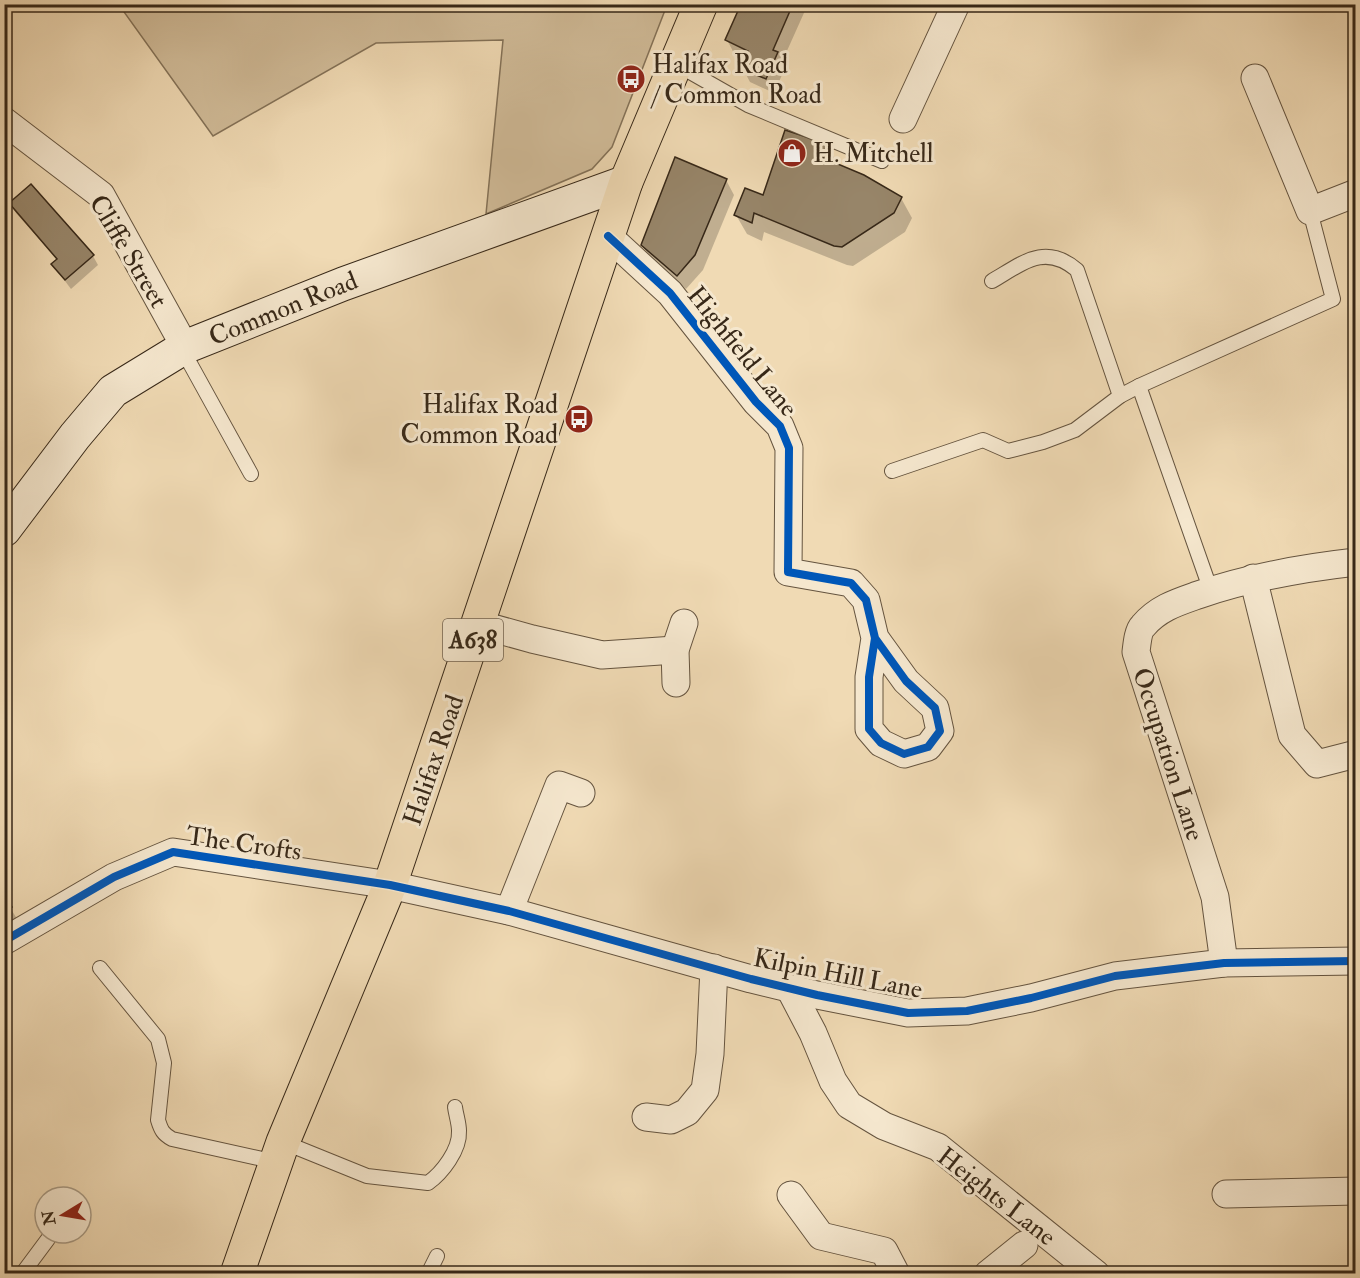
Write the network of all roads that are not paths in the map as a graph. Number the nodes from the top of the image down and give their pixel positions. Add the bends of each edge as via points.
1 (701, 4) edge
2 (956, 4) edge
3 (676, 64) junction
4 (1255, 78) dead end
5 (903, 119) dead end
6 (4, 121) edge
7 (882, 161) dead end
8 (626, 182) junction
9 (1356, 193) edge
10 (1310, 212) junction
11 (608, 236) junction
12 (992, 281) dead end
13 (184, 348) junction
14 (1139, 386) junction
15 (1120, 396) junction
16 (892, 471) dead end
17 (251, 474) dead end
18 (4, 530) edge
19 (1356, 562) edge
20 (1253, 578) junction
21 (1211, 591) junction
22 (684, 623) dead end
23 (478, 624) junction
24 (875, 638) dead end
25 (675, 650) junction
26 (676, 683) dead end
27 (1356, 754) edge
28 (581, 793) dead end
29 (390, 885) junction
30 (509, 911) junction
31 (4, 941) edge
32 (1356, 961) edge
33 (1224, 963) junction
34 (100, 968) dead end
35 (714, 969) junction
36 (790, 989) junction
37 (454, 1107) dead end
38 (646, 1117) dead end
39 (279, 1152) junction
40 (1356, 1191) edge
41 (1226, 1194) dead end
42 (791, 1195) dead end
43 (44, 1245) edge
44 (1024, 1245) dead end
45 (437, 1256) dead end
46 (22, 1274) edge
47 (237, 1274) edge
48 (428, 1274) edge
49 (896, 1274) edge
50 (988, 1274) edge
51 (1096, 1274) edge

1 - 3 main road, Halifax Road / A638
2 - 5 street
3 - 7 lane via 748,105
3 - 8 main road, Halifax Road / A638
4 - 10 street
6 - 13 street, Cliffe Street via 101,195
8 - 11 main road, Halifax Road / A638
8 - 13 street, Common Road via 343,284
9 - 10 street
10 - 14 lane via 1334,299
11 - 23 main road, Halifax Road / A638
11 - 24 street, Highfield Lane via 670,292 756,402 780,426 789,448 788,572 851,583 866,600
12 - 15 lane via 1030,260 1050,255 1067,261 1077,270
13 - 17 lane
13 - 18 street, Common Road via 113,391
14 - 15 lane
14 - 21 lane
15 - 16 lane via 1075,430 1043,442 1008,451 983,440
19 - 20 street, Occupation Lane
20 - 21 street, Occupation Lane
20 - 27 street via 1292,735 1317,764
21 - 33 street, Occupation Lane via 1165,607 1141,627 1136,652 1215,897
22 - 25 street
23 - 25 street via 602,655
23 - 29 main road, Halifax Road / A638
25 - 26 street
28 - 30 street via 559,785
29 - 30 street, Kilpin Hill Lane
29 - 31 street, The Crofts via 173,852 114,878
29 - 39 main road, Halifax Road / A638
30 - 35 street, Kilpin Hill Lane
32 - 33 street, Kilpin Hill Lane
33 - 36 street, Kilpin Hill Lane via 1115,976 967,1011 908,1013
34 - 39 lane via 158,1039 164,1064 158,1120 165,1135
35 - 36 street, Kilpin Hill Lane
35 - 38 street via 705,1090 687,1112 671,1120
36 - 51 street, Heights Lane via 833,1081 849,1105 884,1126 938,1147
37 - 39 lane via 458,1143 439,1176 428,1183 367,1176
39 - 47 main road, Halifax Road / A638
40 - 41 street
42 - 49 street via 821,1236 884,1251
43 - 46 lane
44 - 50 street
45 - 48 lane

